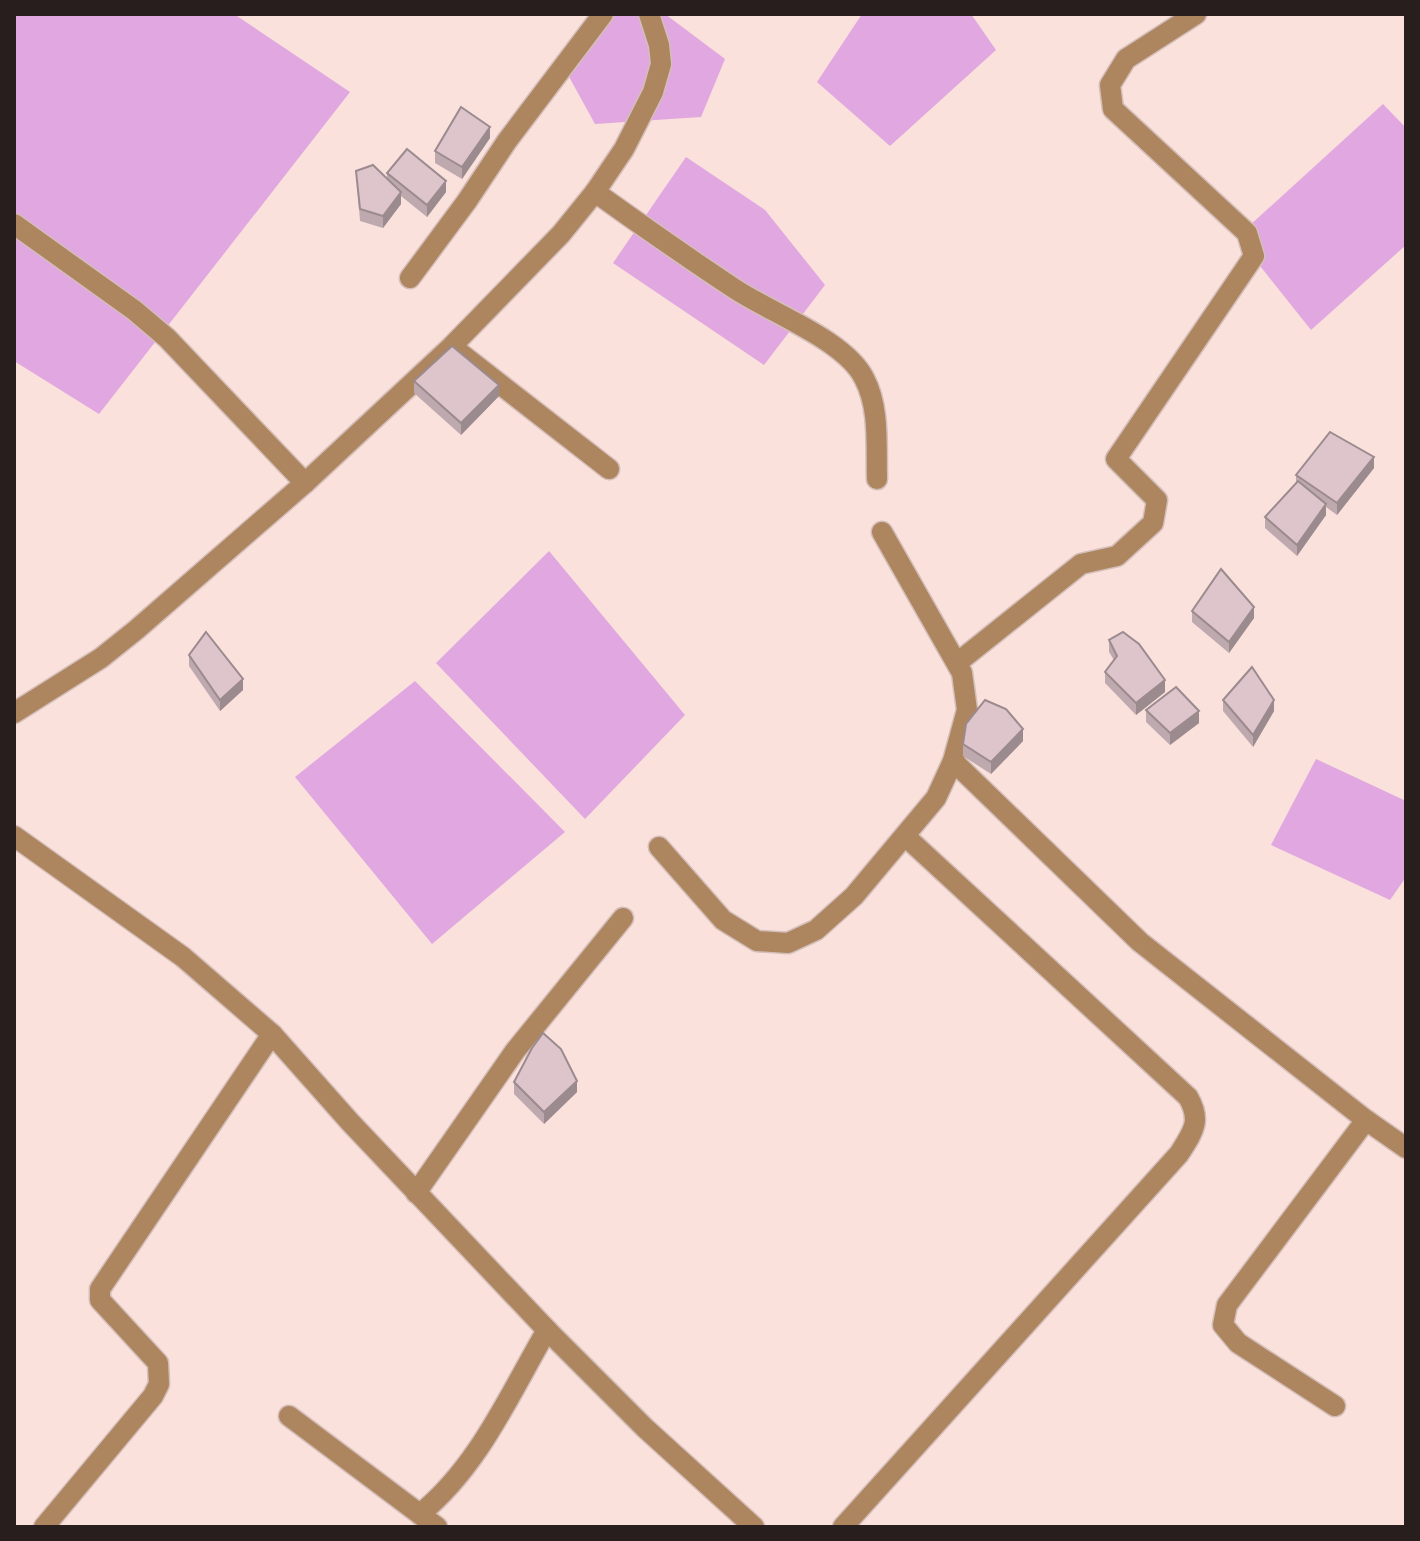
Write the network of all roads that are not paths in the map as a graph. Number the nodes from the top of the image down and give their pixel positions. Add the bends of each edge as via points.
1 (603, 14) edge
2 (649, 14) edge
3 (1196, 14) edge
4 (595, 192) junction
5 (14, 224) edge
6 (410, 278) dead end
7 (451, 347) junction
8 (609, 469) dead end
9 (877, 479) dead end
10 (305, 483) junction
11 (882, 532) dead end
12 (957, 663) junction
13 (14, 713) edge
14 (953, 761) junction
15 (14, 836) edge
16 (905, 836) junction
17 (659, 847) dead end
18 (623, 918) dead end
19 (272, 1034) junction
20 (1366, 1120) junction
21 (1406, 1148) edge
22 (416, 1193) junction
23 (547, 1330) junction
24 (1335, 1406) dead end
25 (289, 1416) dead end
26 (420, 1514) junction
27 (44, 1527) edge
28 (437, 1527) edge
29 (754, 1527) edge
30 (843, 1527) edge

1 - 6 street
2 - 4 street via 661,64 653,92
3 - 12 street via 1126,59 1110,85 1113,109 1247,233 1254,256 1116,459 1157,500 1153,523 1117,556 1081,564
4 - 7 street
4 - 9 street via 738,291 846,356 863,374 875,399
5 - 10 street via 167,338
7 - 8 street
7 - 10 street
10 - 13 street via 101,658
11 - 12 street
12 - 14 street via 967,710
14 - 16 street via 936,798
14 - 20 street via 1140,942
15 - 19 street via 183,957
16 - 17 street via 854,896 816,930 788,943 757,941 723,920
16 - 30 street via 1188,1097 1196,1111 1195,1125 1179,1154
18 - 22 street via 515,1051
19 - 22 street
19 - 27 street via 100,1289 100,1300 158,1363 159,1384
20 - 21 street
20 - 24 street via 1223,1313 1223,1325 1238,1343
22 - 23 street
23 - 26 street via 479,1451
23 - 29 street
25 - 26 street
26 - 28 street

